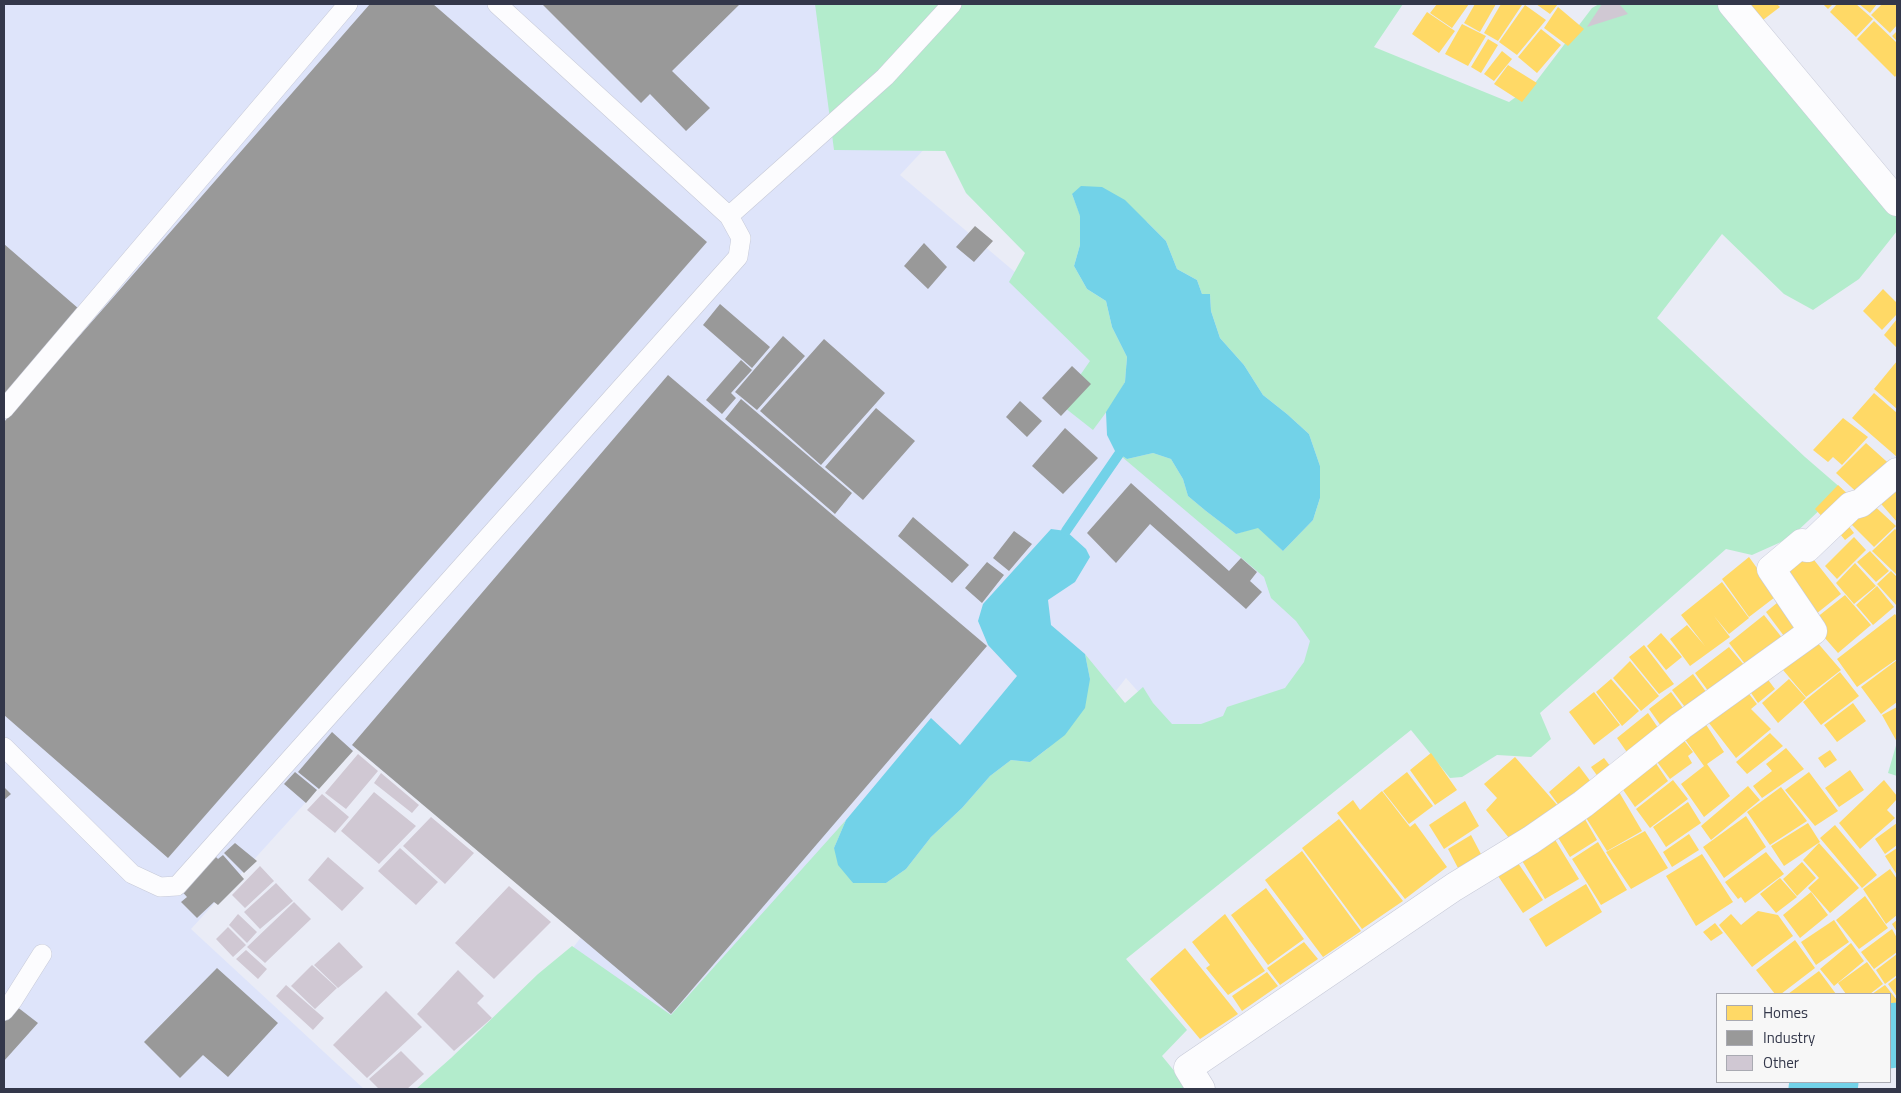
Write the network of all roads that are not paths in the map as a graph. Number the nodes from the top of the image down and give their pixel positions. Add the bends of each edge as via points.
1 (348, 4) edge
2 (497, 4) edge
3 (952, 4) edge
4 (1732, 4) edge
5 (1897, 202) edge
6 (729, 216) junction
7 (4, 409) edge
8 (1897, 472) edge
9 (4, 747) edge
10 (42, 954) dead end
11 (4, 1011) edge
12 (1201, 1089) edge

1 - 7 lane
2 - 6 lane
3 - 6 lane via 885,77
4 - 5 street
6 - 9 lane via 741,238 738,257 177,886 160,887 132,874
8 - 12 street via 1861,503 1851,506 1807,548 1802,543 1771,569 1813,632 1681,726 1584,804 1454,887 1188,1068
10 - 11 lane

